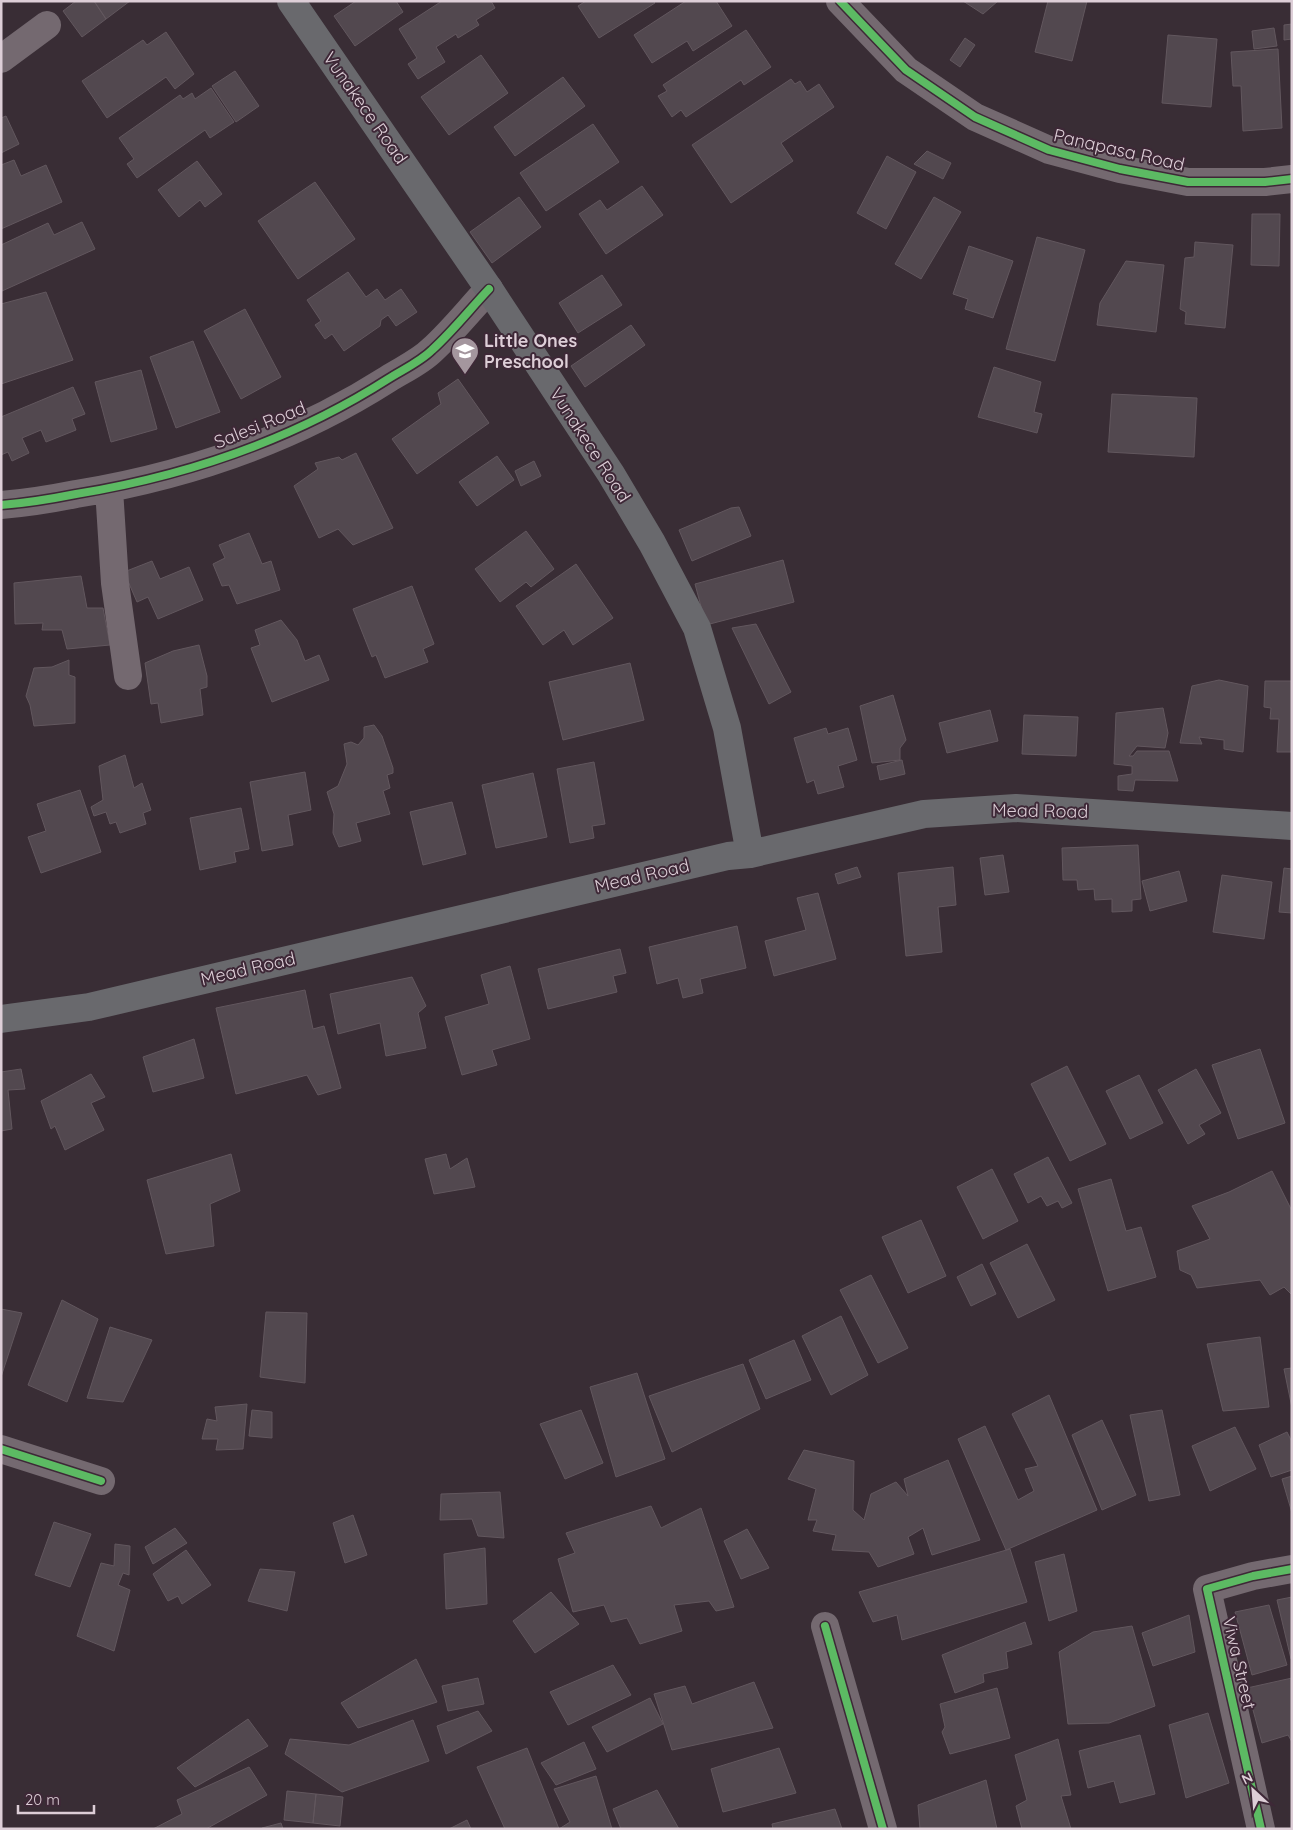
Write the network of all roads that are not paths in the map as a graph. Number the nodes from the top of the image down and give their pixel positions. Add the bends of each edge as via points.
1 (291, 1) edge
2 (840, 1) edge
3 (47, 25) dead end
4 (1, 59) edge
5 (1292, 179) edge
6 (489, 289) junction
7 (109, 489) junction
8 (1, 505) edge
9 (128, 676) dead end
10 (1292, 826) edge
11 (750, 854) junction
12 (1, 1020) edge
13 (1, 1449) edge
14 (102, 1481) dead end
15 (1292, 1569) edge
16 (826, 1626) dead end
17 (883, 1829) edge
18 (1261, 1829) edge

1 - 6 main road, Vunakece Road
2 - 5 street, Panapasa Road via 906,70 975,117 1049,150 1120,169 1188,182
3 - 4 street
6 - 7 street, Salesi Road via 431,351 355,400 248,449 192,468
6 - 11 main road, Vunakece Road via 611,474 697,628 727,728
7 - 8 street, Salesi Road
7 - 9 street via 115,583
10 - 11 main road, Mead Road via 1016,808 924,814
11 - 12 main road, Mead Road via 728,856 89,1007
13 - 14 street
15 - 18 street, Viwa Street via 1207,1589
16 - 17 street

